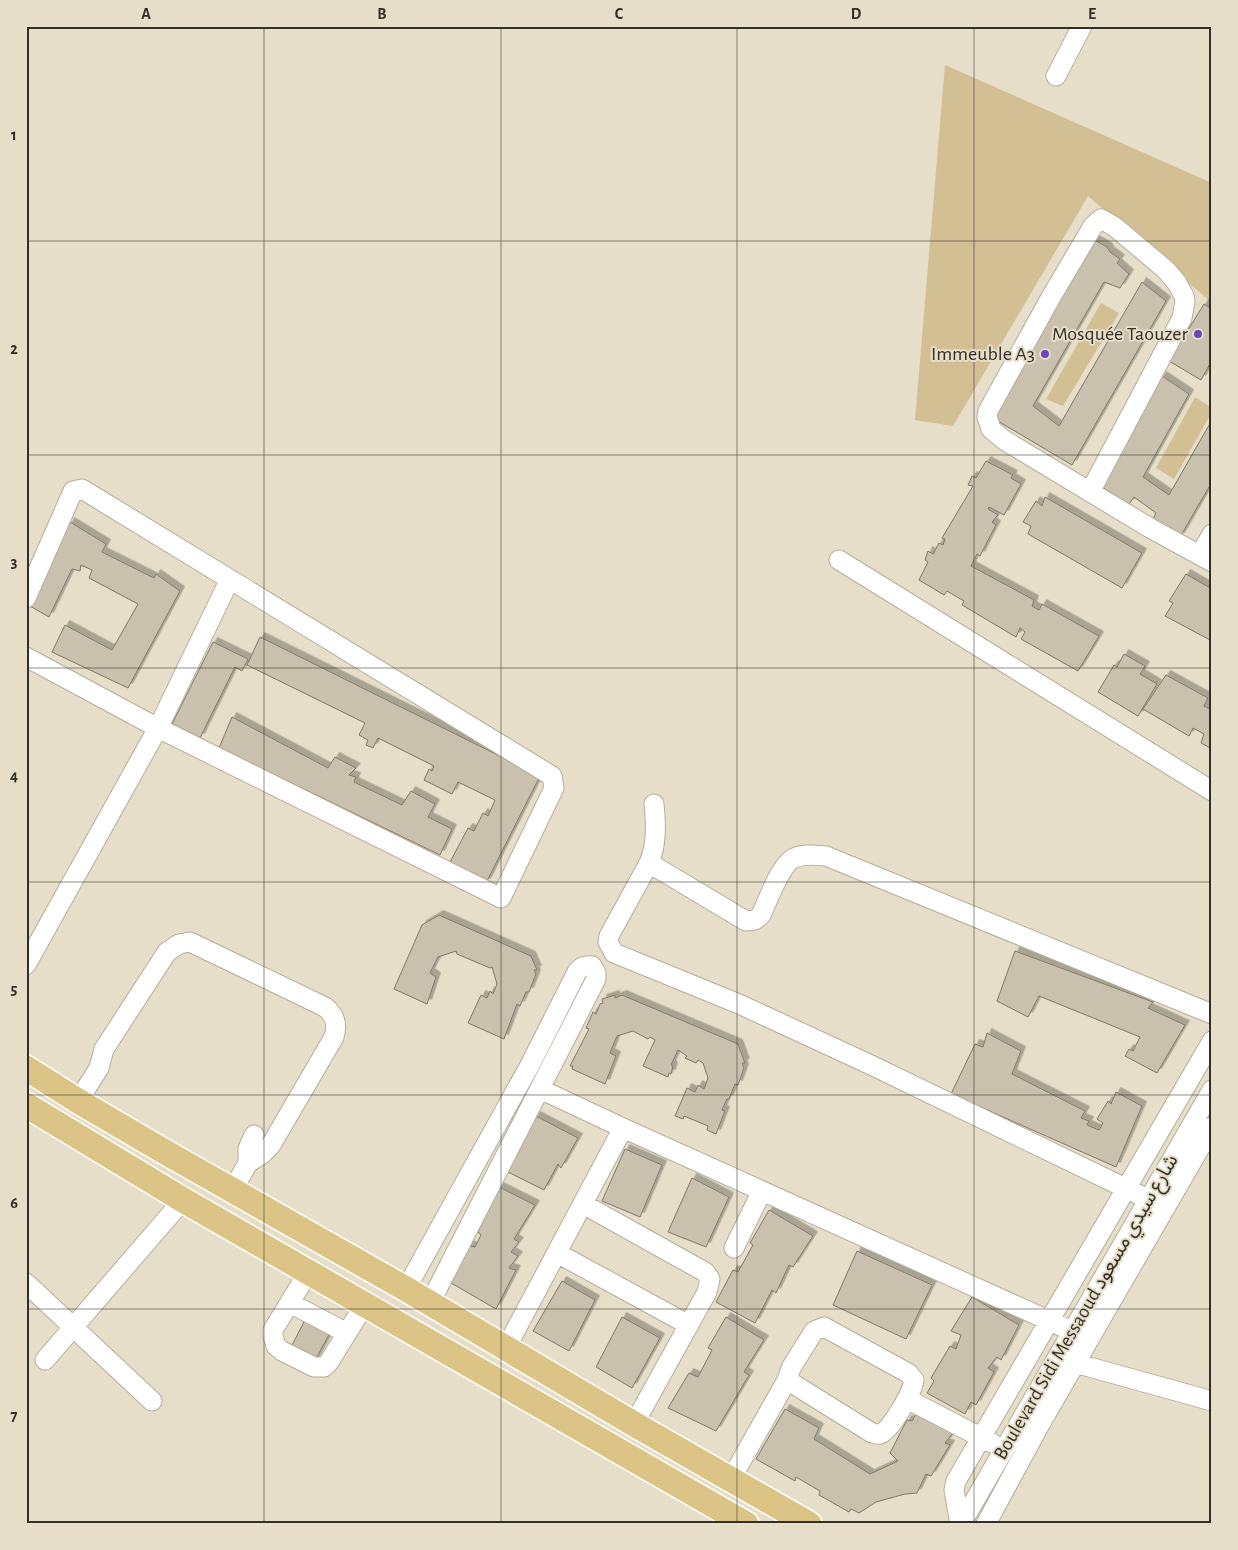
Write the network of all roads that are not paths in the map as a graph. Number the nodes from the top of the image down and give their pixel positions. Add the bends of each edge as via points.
1 (1082, 26) edge
2 (1056, 76) dead end
3 (1090, 492) junction
4 (1212, 534) edge
5 (1206, 558) edge
6 (839, 560) dead end
7 (230, 579) junction
8 (26, 598) edge
9 (26, 657) edge
10 (158, 728) junction
11 (1212, 791) edge
12 (654, 804) dead end
13 (649, 863) junction
14 (26, 965) edge
15 (1212, 1014) edge
16 (1212, 1041) edge
17 (530, 1065) junction
18 (26, 1068) edge
19 (544, 1081) junction
20 (1212, 1090) edge
21 (78, 1101) junction
22 (26, 1105) edge
23 (1212, 1127) edge
24 (623, 1128) junction
25 (254, 1135) dead end
26 (248, 1163) junction
27 (1126, 1188) junction
28 (232, 1191) junction
29 (762, 1192) junction
30 (1148, 1199) junction
31 (183, 1200) junction
32 (583, 1204) junction
33 (453, 1206) junction
34 (474, 1217) junction
35 (734, 1248) dead end
36 (557, 1253) junction
37 (308, 1272) junction
38 (26, 1283) edge
39 (406, 1289) junction
40 (290, 1303) junction
41 (430, 1303) junction
42 (365, 1304) junction
43 (1049, 1321) junction
44 (689, 1325) junction
45 (72, 1328) junction
46 (1072, 1331) junction
47 (347, 1333) junction
48 (506, 1348) junction
49 (45, 1360) dead end
50 (1075, 1363) junction
51 (787, 1380) junction
52 (908, 1399) junction
53 (152, 1401) dead end
54 (1212, 1401) edge
55 (634, 1424) junction
56 (982, 1437) junction
57 (1004, 1449) junction
58 (731, 1479) junction
59 (989, 1518) edge
60 (746, 1524) edge
61 (809, 1524) edge
62 (960, 1524) edge

1 - 2 street
3 - 3 street via 995,433 987,417 1051,297 1093,226 1101,219 1116,227 1166,270 1180,288 1185,305 1182,318
3 - 5 street
4 - 5 street
6 - 11 street
7 - 8 street via 82,489 73,491
7 - 10 street
7 - 10 street via 552,776 554,788 502,898
9 - 10 street
10 - 14 street
12 - 13 street via 657,827
13 - 15 street via 746,920 754,920 761,916 782,871 791,860 808,855 826,856
13 - 27 street via 609,936 608,942 614,953 871,1064
16 - 27 street
17 - 19 street
17 - 19 street via 577,972 586,965 592,966 596,979
17 - 33 street
18 - 21 main road
19 - 24 street
19 - 34 street
20 - 30 street, Boulevard Sidi Messaoud شارع سيدي مسعود
21 - 26 street via 99,1068 104,1049 167,952 179,944 190,942 325,1007 336,1021 334,1036 271,1145
21 - 28 main road
22 - 31 main road
23 - 50 street, Boulevard Sidi Messaoud شارع سيدي مسعود
24 - 29 street
24 - 32 street
25 - 26 street via 248,1149
26 - 28 street
27 - 30 street
27 - 43 street
28 - 39 main road
29 - 35 street
29 - 43 street
30 - 46 street, Boulevard Sidi Messaoud شارع سيدي مسعود
31 - 37 main road
31 - 45 street
32 - 36 street
32 - 44 street via 705,1272 710,1279 708,1292
33 - 34 street
33 - 39 street
34 - 41 street
36 - 44 street
36 - 48 street
37 - 40 street
37 - 42 main road
38 - 45 street
39 - 41 main road
40 - 47 street
40 - 47 street via 273,1330 274,1342 282,1351 320,1368 329,1362
41 - 48 main road
42 - 47 street
42 - 60 main road
43 - 46 street
43 - 56 street
44 - 55 street
45 - 49 street
45 - 53 street
46 - 57 street, Boulevard Sidi Messaoud شارع سيدي مسعود
48 - 55 main road
50 - 54 street
50 - 59 street, Boulevard Sidi Messaoud شارع سيدي مسعود
51 - 52 street via 872,1433 886,1431
51 - 52 street via 790,1368 814,1331 824,1327 908,1372 914,1380
51 - 58 street
52 - 56 street
55 - 58 main road
56 - 57 street
56 - 62 street via 956,1481 954,1490
57 - 62 street, Boulevard Sidi Messaoud شارع سيدي مسعود
58 - 61 main road

